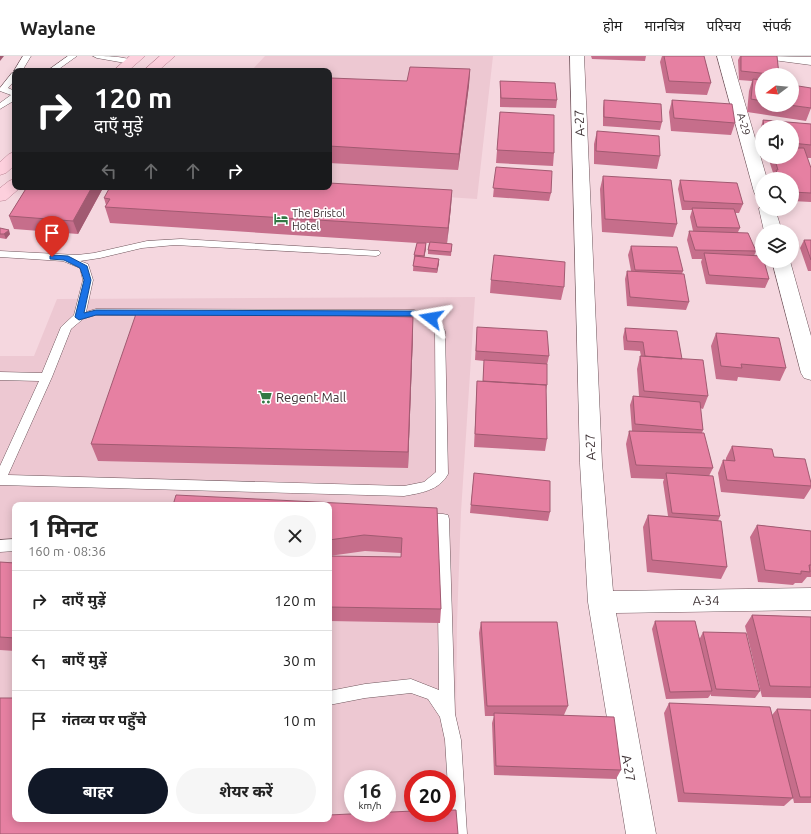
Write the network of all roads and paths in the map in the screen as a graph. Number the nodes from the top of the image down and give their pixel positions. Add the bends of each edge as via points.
1 (27, 56) edge
2 (73, 56) edge
3 (97, 56) edge
4 (168, 56) edge
5 (577, 56) edge
6 (724, 56) edge
7 (773, 56) edge
8 (135, 59) edge
9 (811, 61) edge
10 (20, 68) edge
11 (55, 68) edge
12 (124, 68) edge
13 (154, 68) edge
14 (12, 78) edge
15 (12, 94) edge
16 (12, 97) edge
17 (0, 107) edge
18 (12, 160) edge
19 (0, 170) edge
20 (758, 172) edge
21 (12, 186) edge
22 (0, 196) edge
23 (376, 253) dead end
24 (0, 254) edge
25 (66, 258) junction
26 (783, 268) edge
27 (79, 317) junction
28 (811, 373) edge
29 (0, 376) edge
30 (46, 377) junction
31 (0, 480) edge
32 (412, 518) edge
33 (12, 544) edge
34 (0, 546) edge
35 (811, 599) edge
36 (601, 602) junction
37 (332, 697) edge
38 (448, 714) junction
39 (459, 834) edge
40 (641, 834) edge

1 - 10 lane
2 - 11 lane
3 - 8 lane
4 - 13 main road
5 - 36 street, A-27 via 591,463
6 - 20 street, A-29 via 749,123
7 - 9 street
8 - 12 main road
14 - 15 lane via 3,89
16 - 17 lane
18 - 19 main road
21 - 22 main road
23 - 25 lane via 174,242 136,246 88,257
24 - 25 lane
25 - 27 lane via 84,266 88,280
26 - 28 street
27 - 30 lane via 66,327
27 - 31 lane via 96,312 112,312 414,313 431,318 440,330 442,474 428,486 404,491
29 - 30 lane
30 - 31 lane
32 - 38 lane via 443,519
33 - 34 lane
35 - 36 street, A-34
36 - 40 street, A-27
37 - 38 lane via 411,686 434,694
38 - 39 lane via 453,740

